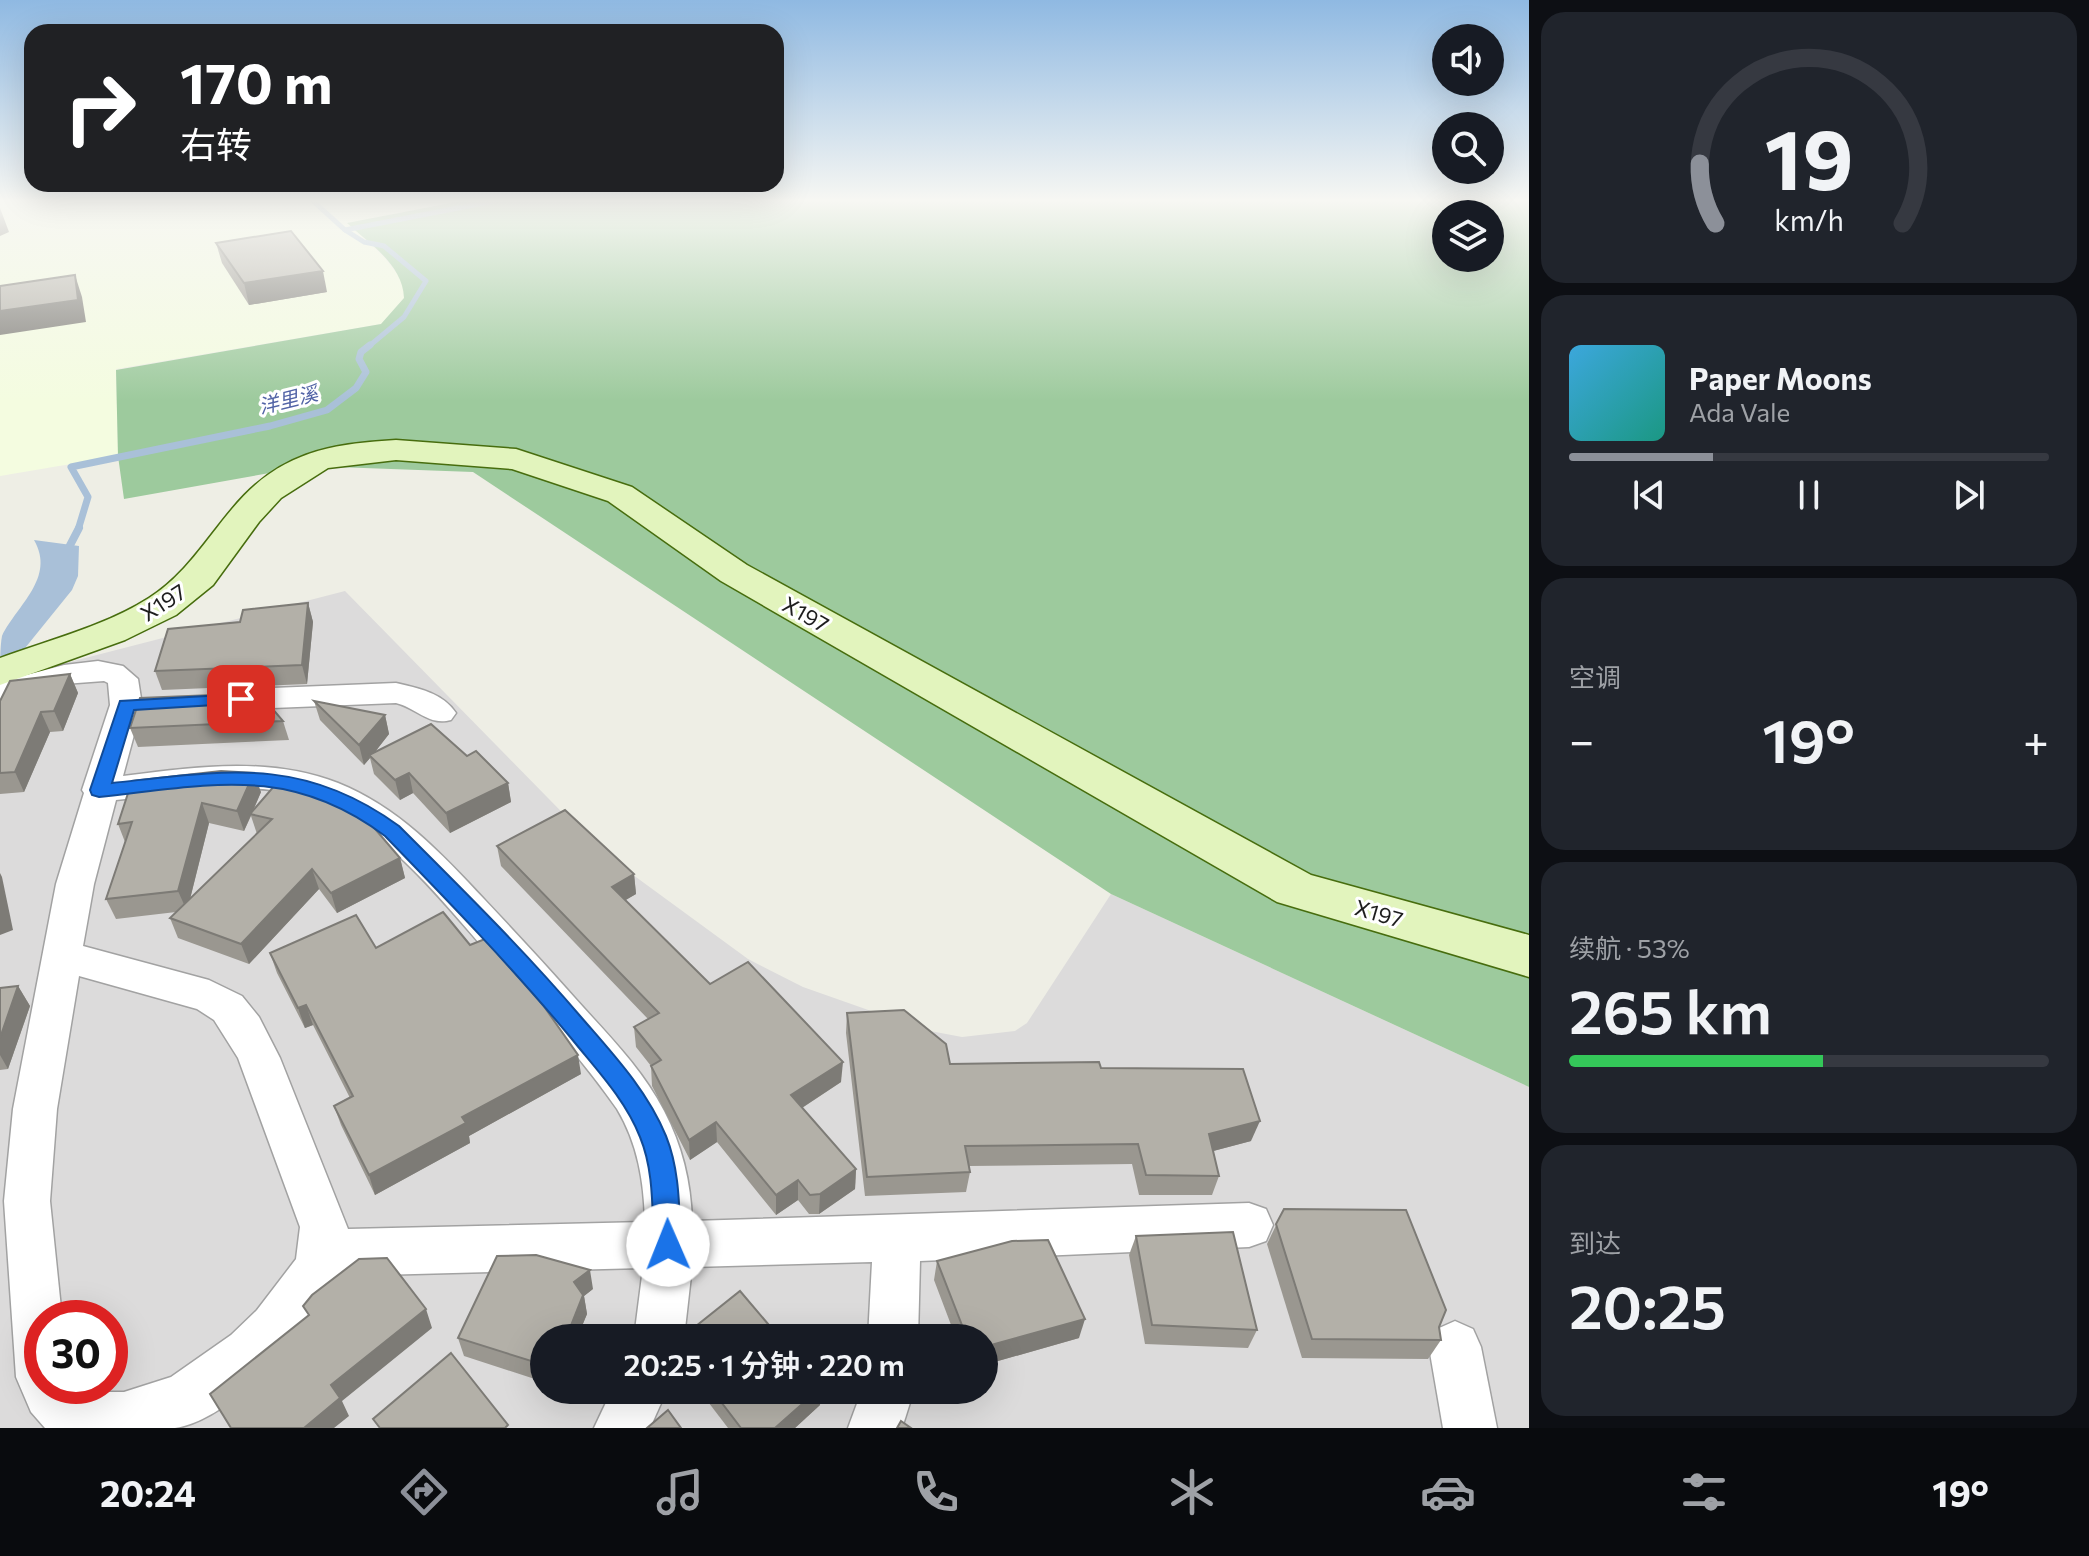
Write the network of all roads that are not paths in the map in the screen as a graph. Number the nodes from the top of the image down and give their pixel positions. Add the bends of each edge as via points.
1 (4, 678) edge
2 (156, 704) junction
3 (440, 713) dead end
4 (99, 790) junction
5 (63, 956) junction
6 (1529, 956) edge
7 (1249, 1225) dead end
8 (897, 1239) junction
9 (668, 1245) junction
10 (323, 1253) junction
11 (35, 1300) edge
12 (661, 1324) edge
13 (894, 1324) edge
14 (1455, 1347) dead end
15 (56, 1404) edge
16 (634, 1404) edge
17 (883, 1404) edge
18 (124, 1426) edge
19 (621, 1428) edge
20 (875, 1428) edge
21 (1470, 1428) edge

1 - 2 street via 108,670
1 - 6 main road, X197 / X197 via 44,652 111,631 162,607 188,588 258,501 317,460 396,450 516,459 620,494 734,573 1295,889
2 - 3 street via 396,693 418,698
2 - 4 street
4 - 5 street
4 - 9 street via 231,777 276,779 325,791 392,831 524,965 638,1106 664,1172
5 - 10 street via 209,996 228,1008 259,1058 324,1227
5 - 11 street via 35,1109 27,1201
7 - 8 street
8 - 9 street
8 - 13 street
9 - 10 street
9 - 12 street
10 - 18 street via 316,1273 292,1306 225,1375 198,1394
14 - 21 street
15 - 18 street via 71,1415
16 - 19 street
17 - 20 street

